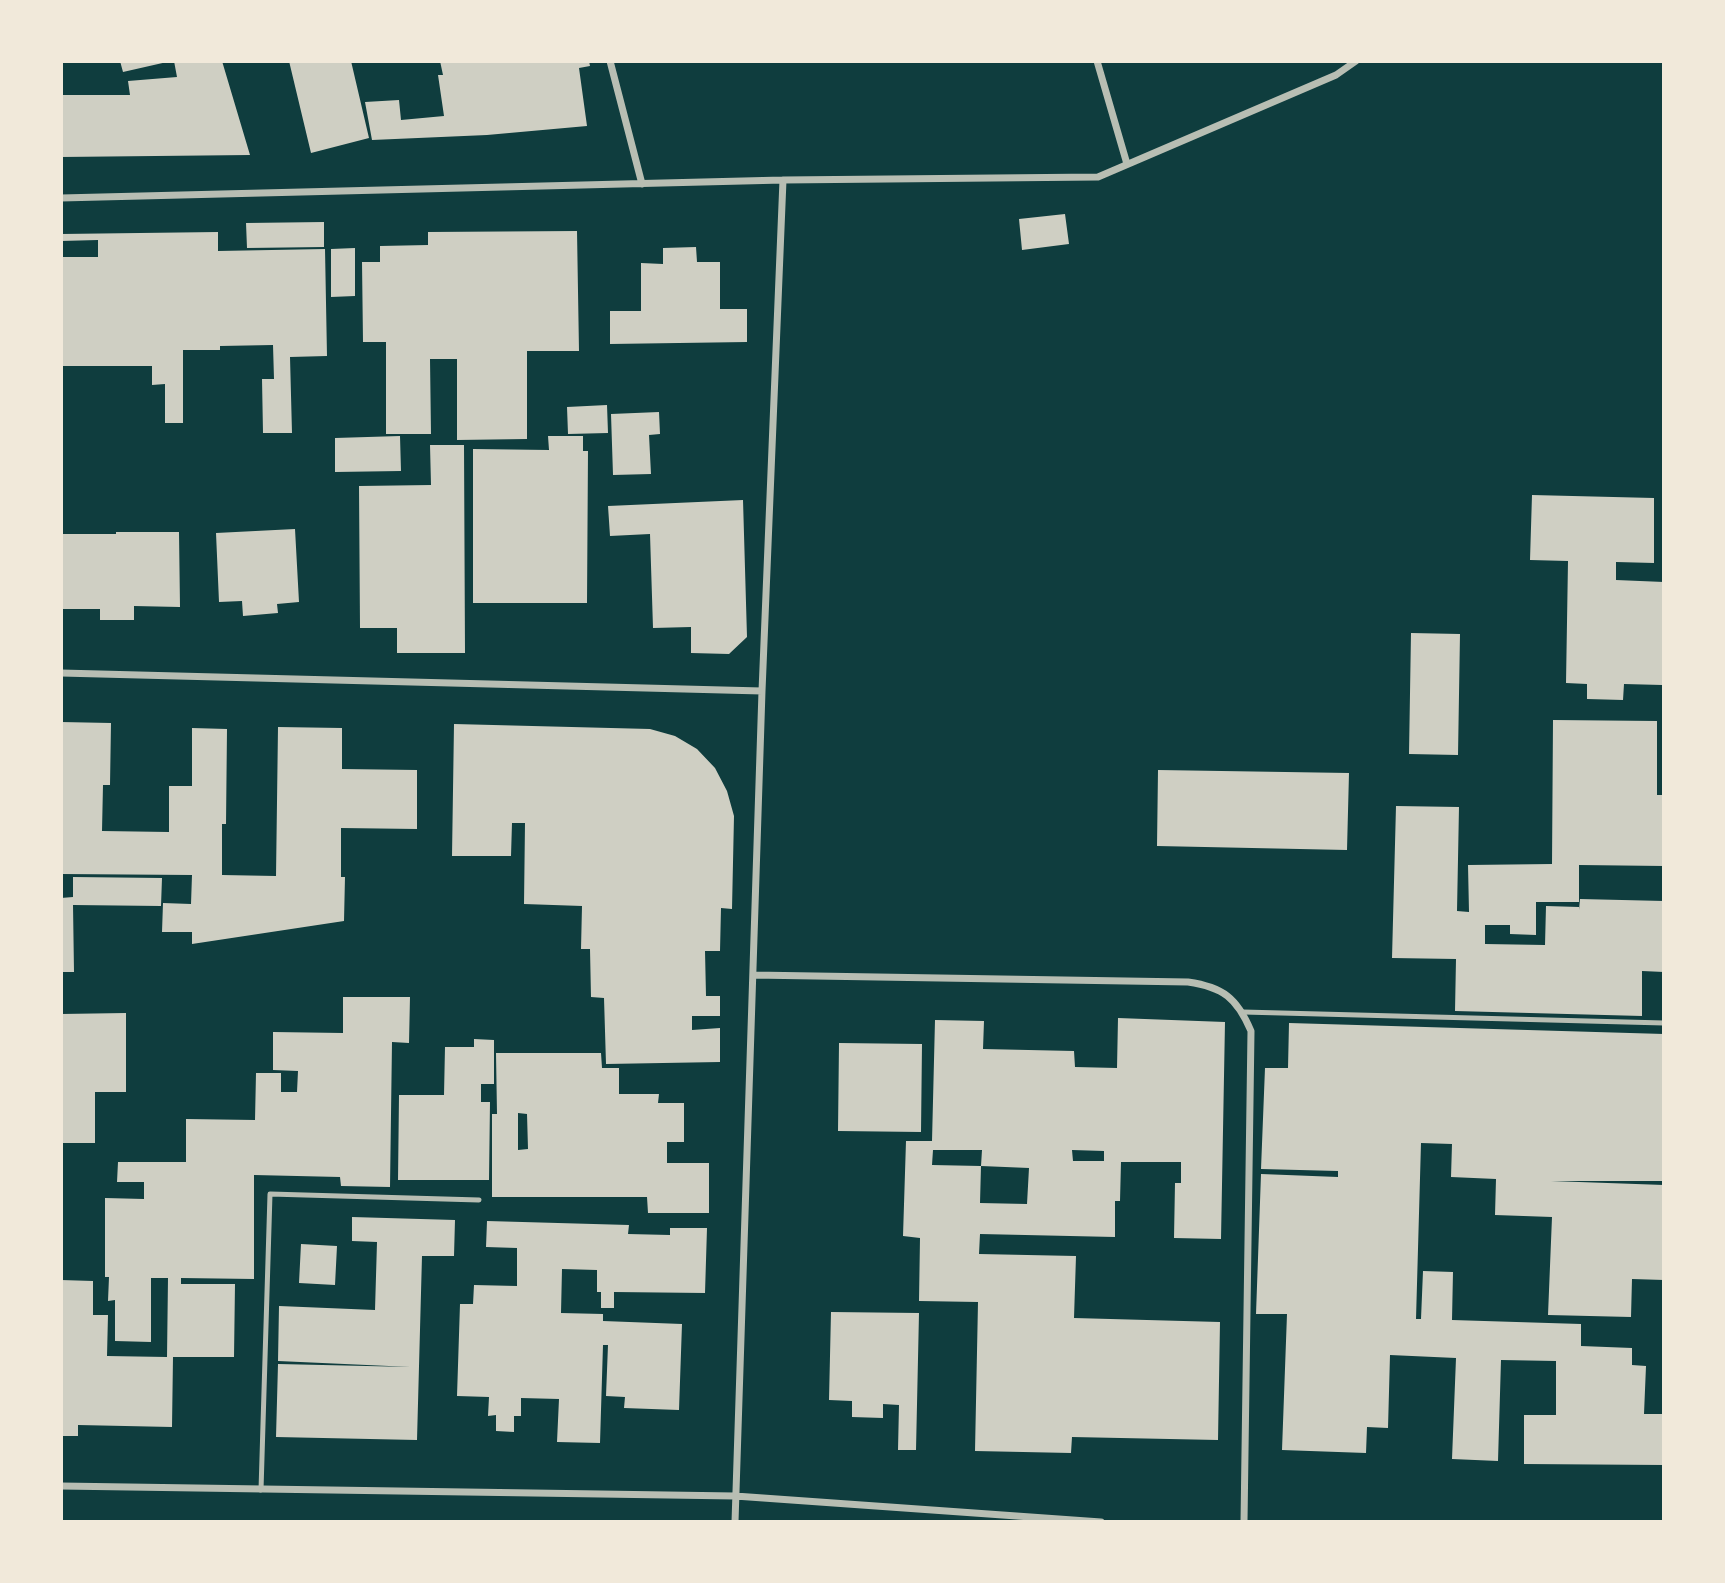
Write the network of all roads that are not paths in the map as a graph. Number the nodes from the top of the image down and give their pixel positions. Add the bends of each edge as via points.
1 (610, 61) edge
2 (1097, 61) edge
3 (1356, 61) edge
4 (1127, 164) junction
5 (783, 180) junction
6 (642, 184) junction
7 (61, 198) edge
8 (61, 673) edge
9 (762, 691) junction
10 (753, 975) junction
11 (1243, 1012) junction
12 (1664, 1023) edge
13 (480, 1200) dead end
14 (61, 1486) edge
15 (261, 1490) junction
16 (735, 1496) junction
17 (735, 1522) edge
18 (1101, 1522) edge
19 (1244, 1522) edge

1 - 6 street
2 - 4 street
3 - 4 street via 1336,75
4 - 5 street via 1098,177
5 - 6 street
5 - 9 street
6 - 7 street
8 - 9 street
9 - 10 street
10 - 11 street via 1188,982 1219,989
10 - 16 street
11 - 12 lane
11 - 19 street via 1251,1031
13 - 15 lane via 271,1194
14 - 15 street
15 - 16 street
16 - 17 street
16 - 18 street

